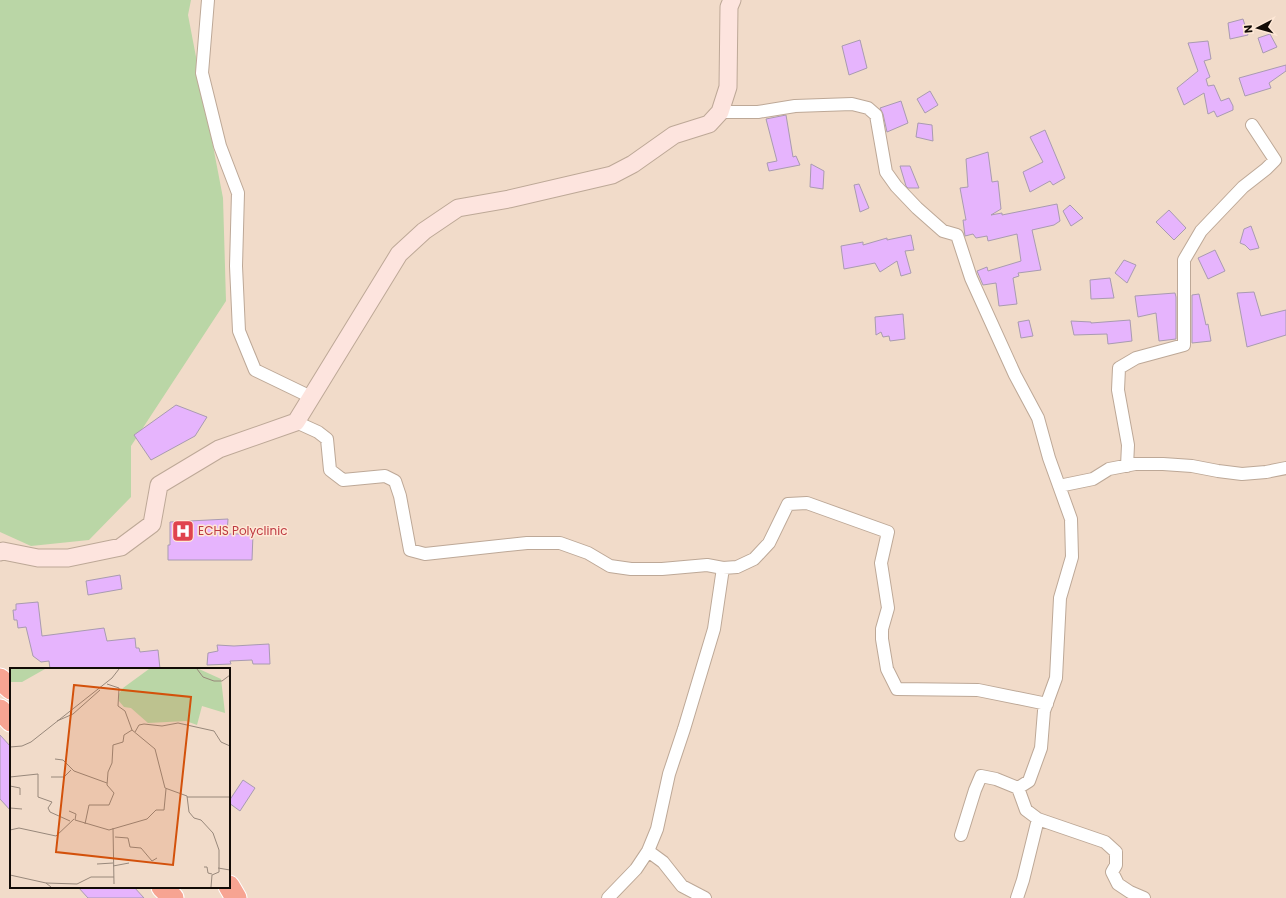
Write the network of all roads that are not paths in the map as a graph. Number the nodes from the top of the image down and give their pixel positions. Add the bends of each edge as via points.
1 (208, 0) edge
2 (732, 0) edge
3 (720, 112) junction
4 (1252, 125) dead end
5 (311, 398) junction
6 (296, 422) junction
7 (1127, 466) junction
8 (1286, 468) edge
9 (1059, 486) junction
10 (0, 552) edge
11 (722, 568) junction
12 (0, 679) edge
13 (10, 688) edge
14 (1047, 704) junction
15 (0, 710) edge
16 (10, 720) edge
17 (1018, 788) junction
18 (1038, 820) junction
19 (961, 835) dead end
20 (648, 851) junction
21 (163, 888) edge
22 (230, 888) edge
23 (173, 898) edge
24 (236, 898) edge
25 (608, 898) edge
26 (705, 898) edge
27 (1017, 898) edge
28 (1144, 898) edge

1 - 5 street via 202,73 220,146 238,193 236,266 239,331 254,370
2 - 3 street via 729,7 728,87
3 - 5 street via 709,124 674,135 612,175 458,208 424,231 399,254
3 - 9 street via 758,112 795,106 852,104 868,108 876,115 886,172 917,208 943,230 957,235 971,278 1015,375 1038,418
4 - 7 street via 1275,160 1243,187 1201,231 1184,260 1184,345 1136,358 1119,368 1118,390 1128,445
5 - 6 street
6 - 10 street via 218,449 159,485 152,524 121,547 68,558 38,558
6 - 11 street via 327,439 330,470 343,480 385,476 395,480 410,550 425,554 527,543 560,543 588,553 610,566 639,569 707,565
7 - 8 street via 1170,464 1242,474
7 - 9 street via 1109,468 1093,479
9 - 14 street via 1071,519 1072,557 1060,598 1056,678
11 - 14 street via 737,567 754,559 769,543 788,504 807,503 888,532 881,563 888,608 882,638 887,669 897,689 978,690
11 - 20 street via 714,629 669,774 657,829
12 - 13 highway
14 - 17 street via 1044,711 1041,748 1029,781
15 - 16 highway
17 - 18 street via 1026,810
17 - 19 street via 982,776
18 - 27 street
18 - 28 street via 1105,842 1116,852 1116,865 1112,872 1118,884
20 - 25 street via 636,869
20 - 26 street via 663,862 682,886
21 - 23 highway
22 - 24 highway

